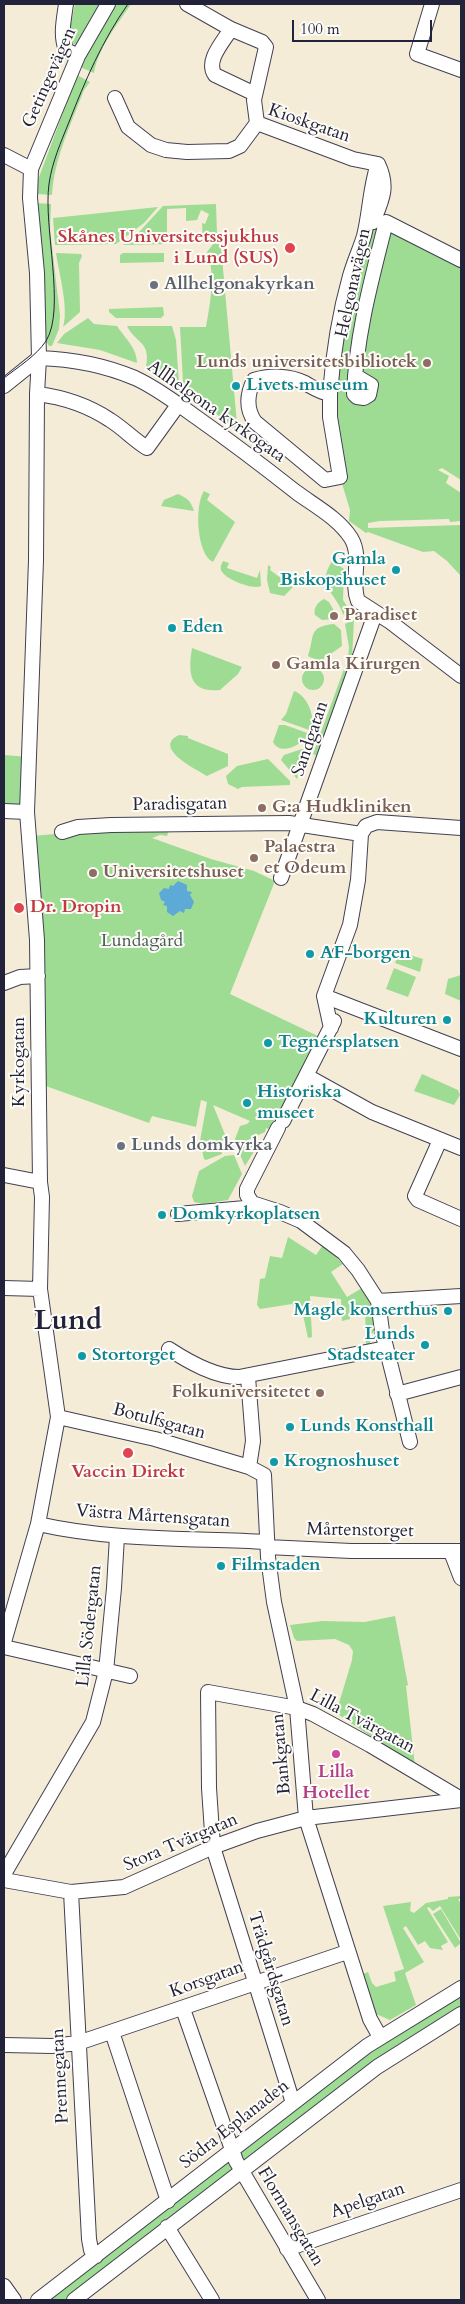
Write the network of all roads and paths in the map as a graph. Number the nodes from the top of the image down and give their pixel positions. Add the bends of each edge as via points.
1 (66, 4) edge
2 (108, 4) edge
3 (187, 4) edge
4 (432, 4) edge
5 (231, 29) junction
6 (78, 56) junction
7 (461, 70) edge
8 (255, 94) junction
9 (115, 98) dead end
10 (257, 123) junction
11 (4, 155) edge
12 (31, 169) junction
13 (461, 260) edge
14 (39, 358) junction
15 (356, 376) dead end
16 (6, 384) edge
17 (37, 394) junction
18 (330, 394) junction
19 (178, 404) junction
20 (376, 614) junction
21 (461, 676) edge
22 (4, 810) edge
23 (27, 812) junction
24 (300, 825) junction
25 (461, 828) edge
26 (62, 832) dead end
27 (361, 834) junction
28 (282, 878) dead end
29 (38, 976) junction
30 (4, 983) edge
31 (324, 996) junction
32 (340, 1004) junction
33 (331, 1028) junction
34 (461, 1049) edge
35 (307, 1076) junction
36 (440, 1140) junction
37 (461, 1148) edge
38 (4, 1175) edge
39 (40, 1182) junction
40 (252, 1203) junction
41 (178, 1214) dead end
42 (461, 1219) edge
43 (4, 1288) edge
44 (40, 1289) junction
45 (461, 1296) edge
46 (378, 1301) junction
47 (386, 1348) junction
48 (169, 1349) dead end
49 (248, 1377) junction
50 (461, 1377) edge
51 (397, 1394) junction
52 (58, 1417) junction
53 (410, 1442) dead end
54 (250, 1467) junction
55 (38, 1524) junction
56 (117, 1536) junction
57 (267, 1544) junction
58 (456, 1551) edge
59 (461, 1578) edge
60 (4, 1642) edge
61 (4, 1647) edge
62 (106, 1671) junction
63 (130, 1676) dead end
64 (208, 1692) joint
65 (297, 1708) junction
66 (461, 1799) edge
67 (306, 1818) junction
68 (213, 1847) junction
69 (4, 1874) edge
70 (4, 1880) edge
71 (71, 1892) junction
72 (347, 1952) junction
73 (255, 1982) junction
74 (461, 1988) edge
75 (183, 2009) junction
76 (461, 2014) edge
77 (112, 2032) junction
78 (380, 2037) junction
79 (78, 2043) junction
80 (4, 2045) edge
81 (292, 2103) junction
82 (232, 2151) junction
83 (241, 2172) junction
84 (461, 2190) edge
85 (168, 2201) junction
86 (167, 2227) junction
87 (292, 2247) junction
88 (96, 2256) junction
89 (4, 2286) edge
90 (14, 2300) edge
91 (38, 2300) edge
92 (74, 2300) edge
93 (212, 2300) edge
94 (318, 2300) edge

1 - 6 street via 63,44 66,50
2 - 6 street, Getingevägen
3 - 5 street
4 - 7 street via 417,54
5 - 8 street via 266,46
5 - 8 street via 212,62 211,70
6 - 12 street, Getingevägen
8 - 10 street
9 - 10 street, Kioskgatan via 128,127 150,145 166,150 229,151 240,146
10 - 18 street, Kioskgatan via 353,159 378,164 364,236 337,329
11 - 12 street
12 - 14 street, Kyrkogatan
13 - 15 street, Helgonavägen via 386,222 364,307
14 - 16 street
14 - 17 street, Kyrkogatan
14 - 19 street, Allhelgona kyrkogata via 112,369 149,385
16 - 17 street via 21,381
17 - 19 street via 92,410 147,448
17 - 23 street, Kyrkogatan via 36,560
18 - 18 street via 317,392 295,379 265,376 254,380 249,388 248,403 255,422 325,480 340,477 330,417
19 - 20 street, Allhelgona kyrkogata via 331,517 348,535 357,561 355,588 358,601
20 - 21 street
20 - 24 street, Sandgatan
22 - 23 street
23 - 29 street, Kyrkogatan
24 - 26 street, Paradisgatan via 150,824 78,827
24 - 27 street, Paradisgatan
24 - 28 street, Sandgatan
25 - 27 street via 377,822 366,826
27 - 31 street via 358,880 350,925
29 - 30 street via 20,977
29 - 39 street, Kyrkogatan
31 - 32 street
31 - 33 street
32 - 33 street
32 - 34 street
33 - 35 street
35 - 36 street via 372,1112
35 - 40 street via 247,1189
36 - 37 street
36 - 42 street via 416,1192 418,1200
38 - 39 street
39 - 44 street, Kyrkogatan
40 - 41 street via 245,1208
40 - 46 street via 301,1222 344,1253
43 - 44 street
44 - 52 street
45 - 46 street
46 - 47 street
47 - 49 street
47 - 51 street
48 - 49 street via 220,1374
49 - 54 street via 252,1442
50 - 51 street
51 - 53 street
52 - 54 street, Botulfsgatan via 155,1439
52 - 55 street
54 - 57 street, Bankgatan via 264,1475 266,1480
55 - 56 street, Västra Mårtensgatan
55 - 60 street
56 - 57 street, Västra Mårtensgatan
56 - 62 street, Lilla Södergatan
57 - 58 street, Mårtenstorget via 351,1551
57 - 65 street, Bankgatan via 274,1602
58 - 59 street
61 - 62 street
62 - 63 street
62 - 69 street, Lilla Södergatan via 93,1722
64 - 65 street, Lilla Tvärgatan
64 - 68 street, Trädgårdsgatan
65 - 66 street, Lilla Tvärgatan via 370,1745
65 - 67 street, Bankgatan
66 - 67 street, Stora Tvärgatan
67 - 68 street, Stora Tvärgatan
67 - 72 street, Bankgatan
68 - 71 street, Stora Tvärgatan via 133,1885
68 - 73 street, Trädgårdsgatan
70 - 71 street, Stora Tvärgatan
71 - 79 street, Prennegatan
72 - 73 street, Korsgatan
72 - 78 street, Bankgatan via 370,2019
73 - 75 street, Korsgatan
73 - 81 street, Trädgårdsgatan
74 - 78 street, Södra Esplanaden
75 - 77 street, Korsgatan
75 - 82 street, Flormansgatan
76 - 83 street via 377,2067
77 - 79 street, Korsgatan
77 - 85 street
78 - 81 street, Södra Esplanaden
79 - 80 street, Korsgatan
79 - 88 street, Prennegatan via 89,2240
81 - 82 street, Södra Esplanaden
82 - 83 street, Flormansgatan
82 - 85 street, Södra Esplanaden
83 - 86 street
83 - 87 street, Flormansgatan
84 - 87 street, Apelgatan
85 - 88 street, Södra Esplanaden
86 - 92 street
86 - 93 street
87 - 94 street, Flormansgatan
88 - 91 street, Södra Esplanaden
89 - 90 street

